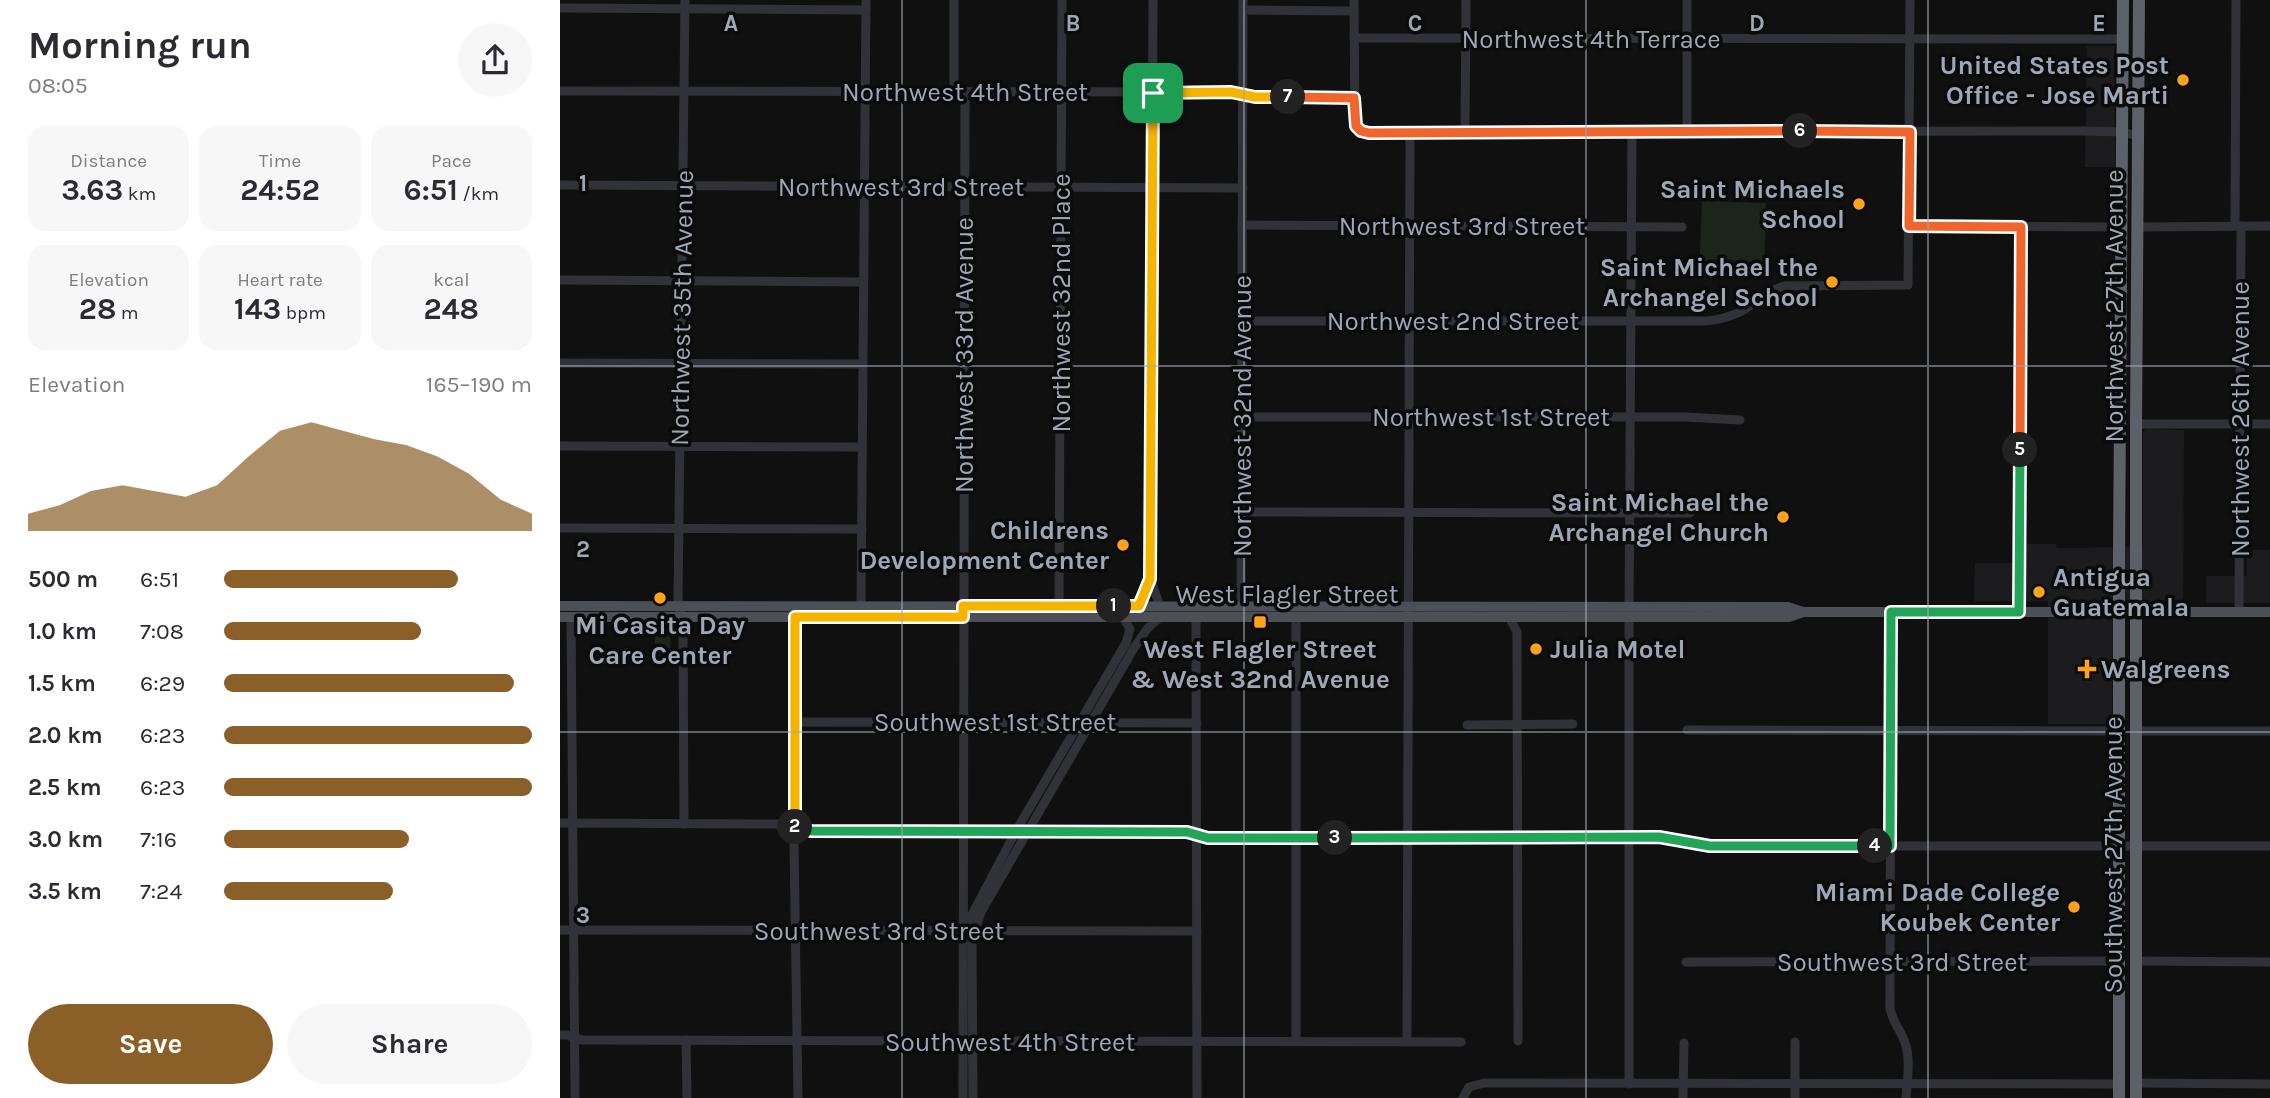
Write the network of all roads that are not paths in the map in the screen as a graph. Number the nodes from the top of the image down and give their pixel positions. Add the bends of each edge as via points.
1 (954, 0) edge
2 (1062, 0) edge
3 (1153, 0) edge
4 (1354, 0) edge
5 (1466, 0) edge
6 (1687, 0) edge
7 (1910, 0) edge
8 (2123, 0) edge
9 (2139, 0) edge
10 (2236, 0) edge
11 (685, 5) edge
12 (866, 5) edge
13 (1243, 5) edge
14 (560, 8) edge
15 (1354, 11) junction
16 (1354, 38) junction
17 (1466, 38) junction
18 (1687, 38) junction
19 (1911, 39) junction
20 (2123, 39) junction
21 (560, 91) edge
22 (684, 92) junction
23 (866, 92) junction
24 (954, 93) junction
25 (965, 93) junction
26 (1062, 93) junction
27 (1153, 93) junction
28 (1243, 95) junction
29 (1354, 98) junction
30 (1632, 131) junction
31 (1687, 131) junction
32 (1410, 132) junction
33 (1465, 132) junction
34 (1910, 132) junction
35 (2122, 132) junction
36 (2138, 136) junction
37 (2121, 167) junction
38 (560, 185) edge
39 (683, 186) junction
40 (864, 187) junction
41 (965, 187) junction
42 (1061, 187) junction
43 (1152, 187) junction
44 (1243, 188) junction
45 (1242, 225) junction
46 (1409, 226) junction
47 (1631, 226) junction
48 (1909, 226) junction
49 (2238, 226) junction
50 (2270, 226) edge
51 (1682, 227) dead end
52 (2021, 227) junction
53 (2121, 227) junction
54 (2138, 227) junction
55 (560, 280) edge
56 (681, 281) junction
57 (863, 282) junction
58 (2138, 292) junction
59 (1242, 321) junction
60 (1409, 321) junction
61 (1630, 322) junction
62 (560, 363) edge
63 (682, 363) junction
64 (863, 364) junction
65 (2120, 408) junction
66 (1241, 417) junction
67 (1408, 417) junction
68 (1630, 417) junction
69 (1740, 420) dead end
70 (2136, 424) junction
71 (2239, 424) junction
72 (2270, 424) edge
73 (2119, 435) junction
74 (560, 446) edge
75 (680, 446) junction
76 (862, 447) junction
77 (1241, 512) junction
78 (1408, 513) junction
79 (1630, 513) junction
80 (1689, 513) dead end
81 (560, 528) edge
82 (679, 529) junction
83 (862, 529) junction
84 (1150, 579) junction
85 (560, 606) edge
86 (861, 606) junction
87 (1059, 606) junction
88 (1139, 606) junction
89 (1184, 606) junction
90 (1241, 606) junction
91 (1737, 607) junction
92 (681, 611) junction
93 (1407, 611) junction
94 (963, 612) junction
95 (1160, 612) junction
96 (1629, 612) junction
97 (1803, 612) junction
98 (1891, 612) junction
99 (2019, 612) junction
100 (2119, 612) junction
101 (2136, 612) junction
102 (2239, 612) junction
103 (2270, 612) edge
104 (566, 617) edge
105 (795, 617) junction
106 (1123, 617) junction
107 (1196, 617) junction
108 (1249, 617) junction
109 (1296, 617) junction
110 (1508, 617) junction
111 (1524, 617) junction
112 (1718, 617) junction
113 (1517, 632) junction
114 (794, 722) junction
115 (1079, 722) junction
116 (963, 723) junction
117 (1090, 723) junction
118 (1197, 723) junction
119 (1517, 724) junction
120 (1573, 724) dead end
121 (1467, 725) dead end
122 (1687, 730) dead end
123 (1890, 731) junction
124 (2119, 731) junction
125 (2136, 731) junction
126 (2270, 731) edge
127 (560, 823) edge
128 (572, 824) junction
129 (684, 824) junction
130 (794, 827) junction
131 (1021, 831) junction
132 (964, 832) junction
133 (1197, 835) junction
134 (1517, 837) junction
135 (1629, 837) junction
136 (1296, 838) junction
137 (1408, 838) junction
138 (1890, 846) junction
139 (2120, 846) junction
140 (2136, 846) junction
141 (2270, 846) edge
142 (964, 885) junction
143 (982, 891) junction
144 (560, 930) edge
145 (572, 930) junction
146 (969, 930) junction
147 (796, 931) junction
148 (1197, 931) junction
149 (2119, 941) junction
150 (2119, 961) junction
151 (2136, 961) junction
152 (1686, 962) dead end
153 (1890, 962) junction
154 (2270, 962) edge
155 (2136, 981) junction
156 (560, 1035) edge
157 (574, 1037) junction
158 (686, 1040) junction
159 (797, 1041) junction
160 (1296, 1041) junction
161 (1407, 1041) junction
162 (1518, 1041) dead end
163 (967, 1042) junction
164 (1197, 1042) junction
165 (1461, 1042) dead end
166 (1795, 1042) dead end
167 (1684, 1043) dead end
168 (2119, 1065) junction
169 (1907, 1083) junction
170 (2136, 1083) junction
171 (1629, 1084) junction
172 (1683, 1084) junction
173 (1795, 1084) junction
174 (2119, 1084) junction
175 (2270, 1084) edge
176 (575, 1098) edge
177 (687, 1098) edge
178 (798, 1098) edge
179 (963, 1098) edge
180 (973, 1098) edge
181 (1197, 1098) edge
182 (1463, 1098) edge
183 (1683, 1098) edge
184 (1795, 1098) edge
185 (1906, 1098) edge
186 (2119, 1098) edge
187 (2136, 1098) edge

1 - 24 street
2 - 26 street, Northwest 32nd Place
3 - 27 street
4 - 15 street
5 - 17 street
6 - 18 street
7 - 19 street
8 - 20 highway, Northwest 27th Avenue
9 - 36 highway, Northwest 27th Avenue
10 - 49 street, Northwest 26th Avenue
11 - 12 street
11 - 14 street
11 - 22 street, Northwest 35th Avenue
12 - 23 street
13 - 15 street
13 - 28 street
15 - 16 street
16 - 17 street, Northwest 4th Terrace
16 - 29 street
17 - 18 street, Northwest 4th Terrace
17 - 33 street
18 - 19 street, Northwest 4th Terrace
18 - 31 street
19 - 20 street, Northwest 4th Terrace
19 - 34 street
20 - 35 highway, Northwest 27th Avenue
21 - 22 street, Northwest 4th Street
22 - 23 street, Northwest 4th Street
22 - 39 street, Northwest 35th Avenue
23 - 24 street, Northwest 4th Street
23 - 40 street
24 - 25 street, Northwest 4th Street
25 - 26 street, Northwest 4th Street
25 - 41 street, Northwest 33rd Avenue
26 - 27 street, Northwest 4th Street
26 - 42 street, Northwest 32nd Place
27 - 28 street, Northwest 4th Street
27 - 43 street
28 - 29 street, Northwest 4th Street
28 - 44 street
29 - 32 street via 1355,122 1361,131
30 - 31 street
30 - 33 street
30 - 47 street
31 - 34 street
32 - 33 street
32 - 46 street
34 - 35 street
34 - 48 street
35 - 36 street
35 - 37 highway, Northwest 27th Avenue
36 - 54 highway, Northwest 27th Avenue
37 - 53 highway, Northwest 27th Avenue
37 - 54 highway via 2128,183 2129,216
38 - 39 street, Northwest 3rd Street
39 - 40 street, Northwest 3rd Street
39 - 56 street, Northwest 35th Avenue
40 - 41 street, Northwest 3rd Street
40 - 57 street
41 - 42 street, Northwest 3rd Street
41 - 94 street, Northwest 33rd Avenue
42 - 43 street, Northwest 3rd Street
42 - 87 street, Northwest 32nd Place
43 - 44 street, Northwest 3rd Street
43 - 84 street
44 - 45 street, Northwest 32nd Avenue
45 - 46 street, Northwest 3rd Street
45 - 59 street, Northwest 32nd Avenue
46 - 47 street, Northwest 3rd Street
46 - 60 street
47 - 51 street, Northwest 3rd Street
47 - 61 street
48 - 52 street
48 - 61 street, Northwest 2nd Street via 1908,285 1785,286 1740,312 1715,320
49 - 50 street
49 - 54 street
49 - 71 street, Northwest 26th Avenue
52 - 53 street
52 - 99 street
53 - 58 highway via 2130,236 2132,284
53 - 65 highway, Northwest 27th Avenue
54 - 58 highway, Northwest 27th Avenue
55 - 56 street
56 - 57 street
56 - 63 street, Northwest 35th Avenue
57 - 64 street
58 - 70 highway, Northwest 27th Avenue
59 - 60 street, Northwest 2nd Street
59 - 66 street, Northwest 32nd Avenue
60 - 61 street, Northwest 2nd Street
60 - 67 street
61 - 68 street
62 - 63 street
63 - 64 street
63 - 75 street, Northwest 35th Avenue
64 - 76 street
65 - 70 highway
65 - 73 highway, Northwest 27th Avenue
66 - 67 street, Northwest 1st Street
66 - 77 street, Northwest 32nd Avenue
67 - 68 street, Northwest 1st Street
67 - 78 street
68 - 69 street, Northwest 1st Street
68 - 79 street
70 - 71 street
70 - 73 highway
70 - 101 highway, Northwest 27th Avenue
71 - 72 street
71 - 102 street, Northwest 26th Avenue
73 - 100 highway, Northwest 27th Avenue
74 - 75 street
75 - 76 street
75 - 82 street, Northwest 35th Avenue
76 - 83 street
77 - 78 street
77 - 90 street, Northwest 32nd Avenue
78 - 79 street
78 - 93 street
79 - 80 street
79 - 96 street
81 - 82 street
82 - 83 street
82 - 92 street, Northwest 35th Avenue
83 - 86 street
84 - 88 street
84 - 95 street
85 - 92 main road, West Flagler Street
86 - 92 main road, West Flagler Street
86 - 94 main road, West Flagler Street
87 - 88 main road, West Flagler Street
87 - 94 main road, West Flagler Street
88 - 95 main road, West Flagler Street
89 - 90 main road, West Flagler Street
89 - 95 main road, West Flagler Street
89 - 107 main road
90 - 93 main road, West Flagler Street
90 - 108 main road
91 - 96 main road, West Flagler Street
91 - 97 main road, West Flagler Street via 1788,607
91 - 112 main road
92 - 104 main road, West Flagler Street
92 - 105 main road, West Flagler Street
92 - 129 street, Northwest 35th Avenue
93 - 96 main road, West Flagler Street
93 - 109 main road, West Flagler Street
93 - 110 main road, West Flagler Street
93 - 137 street
94 - 105 main road, West Flagler Street
94 - 106 main road, West Flagler Street
94 - 116 street, Northwest 33rd Avenue
95 - 106 main road, West Flagler Street
95 - 107 main road, West Flagler Street
95 - 117 street
96 - 111 main road, West Flagler Street
96 - 112 main road, West Flagler Street
96 - 135 street
97 - 98 main road, West Flagler Street
97 - 112 main road, West Flagler Street via 1788,617
98 - 99 main road, West Flagler Street
98 - 123 street
99 - 100 main road, West Flagler Street
100 - 101 main road, West Flagler Street
100 - 124 highway, Southwest 27th Avenue
101 - 102 main road, West Flagler Street
101 - 125 highway, Southwest 27th Avenue
102 - 103 main road, West Flagler Street
104 - 128 street
105 - 114 street
106 - 115 street via 1129,638
107 - 108 main road, West Flagler Street
107 - 118 street
108 - 109 main road, West Flagler Street
109 - 136 street
110 - 111 main road, West Flagler Street
110 - 113 street
111 - 113 street
113 - 119 street
114 - 116 street, Southwest 1st Street
114 - 130 street
115 - 116 street, Southwest 1st Street
115 - 117 street, Southwest 1st Street
115 - 131 street
116 - 132 street, Northwest 33rd Avenue
117 - 118 street, Southwest 1st Street
117 - 131 street
118 - 133 street
119 - 120 street
119 - 121 street
119 - 134 street
122 - 123 street
123 - 124 street
123 - 138 street
124 - 139 highway, Southwest 27th Avenue
125 - 126 street
125 - 140 highway, Southwest 27th Avenue
127 - 128 street
128 - 129 street
128 - 145 street
129 - 130 street
130 - 132 street
130 - 147 street
131 - 132 street
131 - 133 street
131 - 143 street
131 - 146 street
132 - 142 street, Northwest 33rd Avenue
133 - 136 street
133 - 148 street
134 - 135 street
134 - 137 street
134 - 162 street
135 - 138 street via 1710,846
135 - 171 street
136 - 137 street
136 - 160 street
137 - 161 street
138 - 139 street
138 - 153 street
139 - 140 street
139 - 149 highway, Southwest 27th Avenue
140 - 141 street
140 - 151 highway, Southwest 27th Avenue
142 - 143 street
142 - 146 street, Northwest 33rd Avenue
143 - 146 street
144 - 145 street, Southwest 3rd Street
145 - 147 street, Southwest 3rd Street
145 - 157 street
146 - 147 street, Southwest 3rd Street
146 - 148 street, Southwest 3rd Street
146 - 163 street, Northwest 33rd Avenue
147 - 159 street
148 - 164 street
149 - 150 highway, Southwest 27th Avenue
149 - 151 highway
150 - 153 street, Southwest 3rd Street
150 - 155 highway
150 - 168 highway, Southwest 27th Avenue
151 - 154 street
151 - 155 highway, Southwest 27th Avenue
152 - 153 street, Southwest 3rd Street
153 - 169 street via 1891,1014 1906,1046
155 - 170 highway, Southwest 27th Avenue
156 - 157 street, Southwest 4th Street
157 - 158 street, Southwest 4th Street
157 - 176 street
158 - 159 street, Southwest 4th Street
158 - 177 street
159 - 163 street, Southwest 4th Street
159 - 178 street
160 - 161 street, Southwest 4th Street
160 - 164 street, Southwest 4th Street
161 - 165 street, Southwest 4th Street
163 - 164 street, Southwest 4th Street
163 - 179 street
163 - 180 street
164 - 181 street
166 - 173 street
167 - 172 street
168 - 170 highway via 2124,1077
168 - 174 highway, Southwest 27th Avenue
169 - 173 street
169 - 174 street
169 - 185 street
170 - 175 street
170 - 187 highway, Southwest 27th Avenue
171 - 172 street
171 - 182 street via 1479,1084 1466,1090
172 - 173 street
172 - 183 street
173 - 184 street
174 - 186 highway, Southwest 27th Avenue

